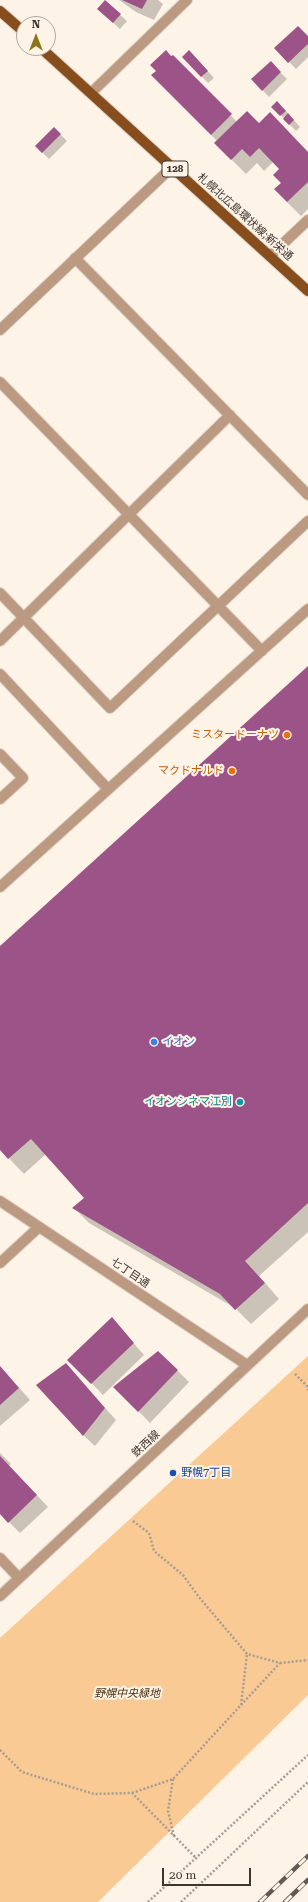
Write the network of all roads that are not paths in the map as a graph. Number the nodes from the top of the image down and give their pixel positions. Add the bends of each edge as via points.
1 (187, 0) edge
2 (0, 11) edge
3 (16, 25) edge
4 (50, 56) edge
5 (91, 93) junction
6 (172, 167) junction
7 (308, 220) edge
8 (270, 256) junction
9 (75, 258) junction
10 (308, 291) edge
11 (0, 330) edge
12 (0, 382) edge
13 (230, 415) junction
14 (308, 495) edge
15 (129, 514) junction
16 (308, 521) edge
17 (0, 593) edge
18 (219, 606) junction
19 (308, 609) edge
20 (24, 618) junction
21 (0, 641) edge
22 (262, 651) junction
23 (0, 674) edge
24 (0, 754) edge
25 (108, 789) junction
26 (0, 799) edge
27 (0, 887) edge
28 (0, 1201) edge
29 (39, 1227) junction
30 (0, 1264) edge
31 (308, 1309) edge
32 (248, 1365) junction
33 (0, 1558) edge
34 (19, 1578) junction
35 (0, 1596) edge

1 - 5 street
2 - 3 main road
4 - 5 main road, 札幌北広島環状線;新栄通 / 128
5 - 6 main road, 札幌北広島環状線;新栄通 / 128
6 - 8 main road, 札幌北広島環状線;新栄通 / 128
6 - 9 street
7 - 8 street
8 - 10 main road, 札幌北広島環状線;新栄通 / 128
9 - 11 street
9 - 13 street
12 - 15 street
13 - 14 street
13 - 15 street
15 - 18 street
15 - 20 street
16 - 18 street
17 - 20 street
18 - 20 street via 110,708
18 - 22 street
19 - 22 street
20 - 21 street
22 - 25 street
23 - 25 street
24 - 26 street via 23,778
25 - 27 street
28 - 29 street, 七丁目通
29 - 30 street
29 - 32 street, 七丁目通
31 - 32 street, 鉄西線
32 - 34 street, 鉄西線
33 - 34 street
34 - 35 street, 鉄西線

